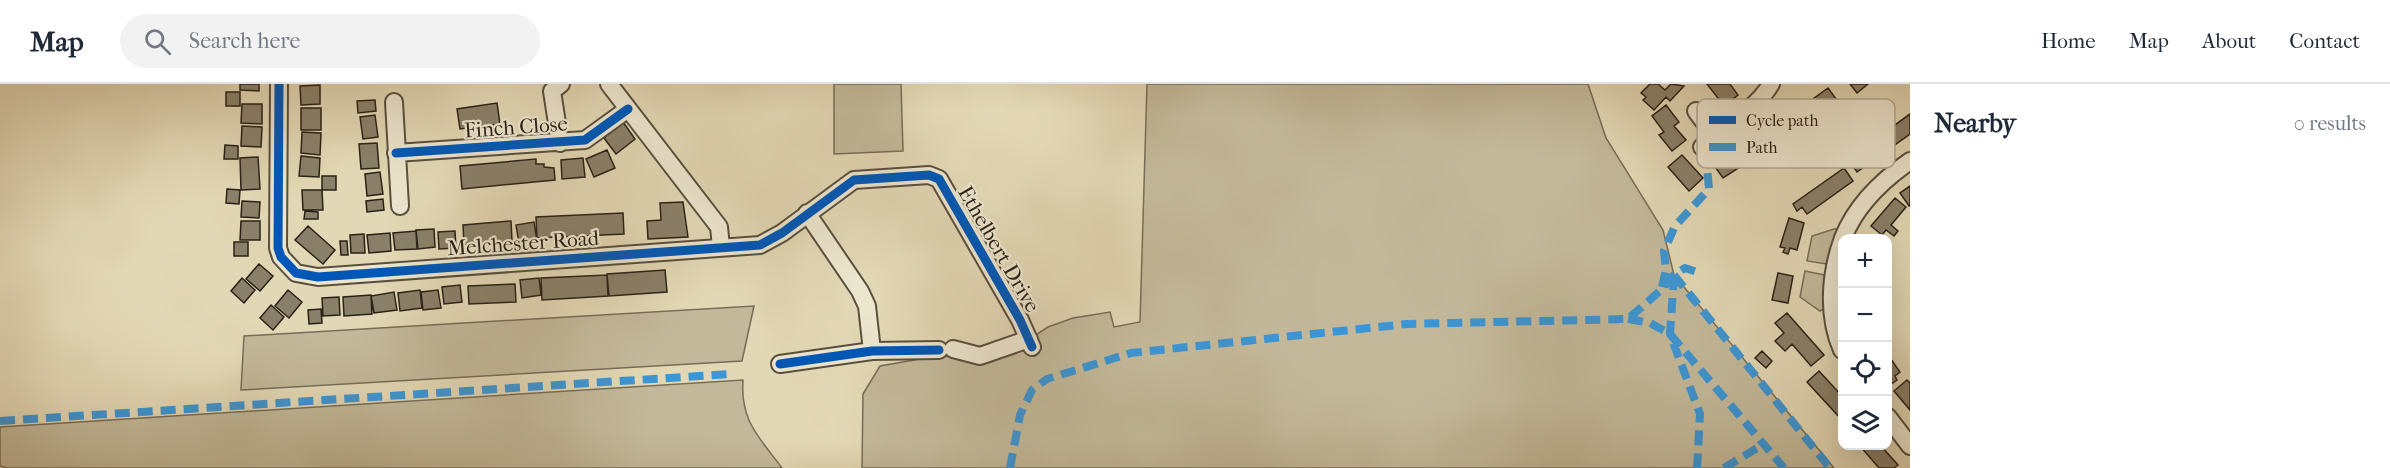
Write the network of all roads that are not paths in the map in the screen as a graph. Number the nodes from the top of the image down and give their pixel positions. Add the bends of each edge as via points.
1 (279, 84) edge
2 (561, 84) edge
3 (609, 84) edge
4 (1771, 84) edge
5 (1762, 99) edge
6 (393, 102) dead end
7 (628, 109) junction
8 (560, 143) junction
9 (396, 153) junction
10 (1910, 161) edge
11 (929, 175) joint
12 (400, 206) dead end
13 (807, 213) junction
14 (1846, 234) edge
15 (721, 247) junction
16 (1838, 257) edge
17 (1840, 342) edge
18 (872, 351) junction
19 (780, 364) dead end
20 (1892, 423) edge
21 (1910, 446) edge

1 - 15 street, Melchester Road via 278,248 290,268 305,277
2 - 8 street, Finch Close via 552,91
3 - 7 street
4 - 5 street
6 - 9 street
7 - 8 street, Finch Close via 585,140
7 - 15 street via 719,227
8 - 9 street, Finch Close
9 - 12 street
10 - 14 street via 1875,189 1859,208
11 - 13 street, Melchester Road via 854,180
11 - 18 street, Ethelbert Drive via 939,179 1030,343 980,356 946,350
13 - 15 street, Melchester Road via 760,245
13 - 18 street via 860,291 867,306
16 - 17 street via 1832,297
18 - 19 street, Ethelbert Drive
20 - 21 street

